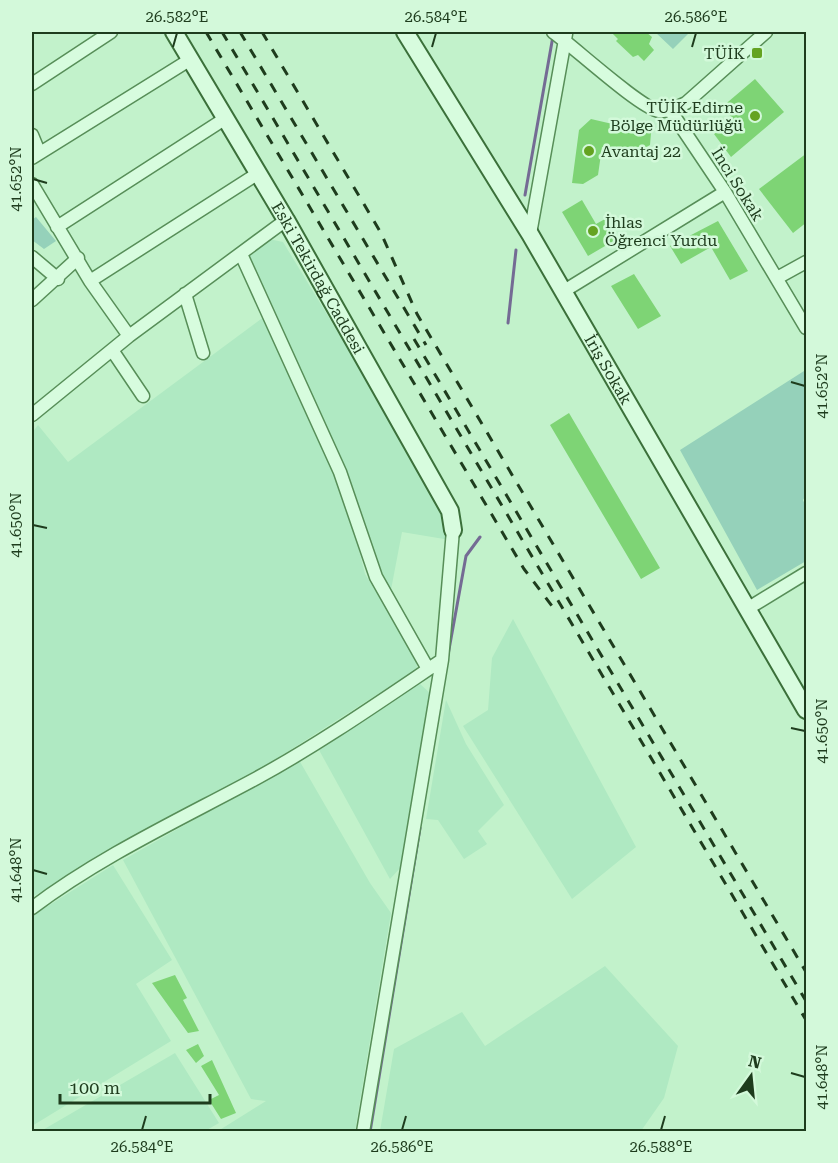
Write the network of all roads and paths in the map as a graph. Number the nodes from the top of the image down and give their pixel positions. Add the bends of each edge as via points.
1 (111, 32) edge
2 (174, 32) edge
3 (405, 32) edge
4 (553, 32) edge
5 (766, 32) edge
6 (566, 36) edge
7 (191, 59) junction
8 (32, 84) edge
9 (670, 110) junction
10 (226, 118) junction
11 (32, 135) edge
12 (35, 155) edge
13 (257, 174) junction
14 (32, 184) edge
15 (725, 192) junction
16 (286, 220) junction
17 (57, 227) junction
18 (530, 234) junction
19 (241, 254) junction
20 (32, 257) edge
21 (78, 258) junction
22 (807, 262) edge
23 (777, 278) junction
24 (58, 279) junction
25 (90, 281) junction
26 (564, 291) junction
27 (185, 294) junction
28 (32, 300) edge
29 (807, 328) edge
30 (129, 336) junction
31 (112, 350) junction
32 (203, 353) dead end
33 (143, 396) dead end
34 (32, 415) edge
35 (453, 530) joint
36 (807, 573) edge
37 (747, 609) junction
38 (442, 660) junction
39 (428, 669) junction
40 (807, 710) edge
41 (32, 908) edge
42 (363, 1131) edge

1 - 8 street
2 - 7 main road, Eski Tekirdağ Caddesi
3 - 18 main road, İriş Sokak
4 - 6 street
5 - 9 street via 686,103
6 - 9 street via 632,95 658,111
6 - 18 street
7 - 10 main road, Eski Tekirdağ Caddesi
7 - 12 street
9 - 15 street, İnci Sokak
10 - 13 main road, Eski Tekirdağ Caddesi
10 - 17 street
11 - 12 street
13 - 16 main road, Eski Tekirdağ Caddesi
13 - 25 street
14 - 17 street
15 - 23 street, İnci Sokak
15 - 26 street
16 - 19 street
16 - 35 main road, Eski Tekirdağ Caddesi via 450,512
17 - 21 street
18 - 26 main road, İriş Sokak
19 - 27 street
19 - 39 street via 340,472 376,577
20 - 24 street
21 - 24 street
21 - 25 street
22 - 23 street
23 - 29 street, İnci Sokak
24 - 28 street
25 - 30 street
26 - 37 main road, İriş Sokak
27 - 30 street
27 - 32 street
30 - 31 street
31 - 33 street
31 - 34 street
35 - 38 street
36 - 37 street
37 - 40 main road, İriş Sokak
38 - 39 street
38 - 42 street
39 - 41 street via 259,777 141,839

